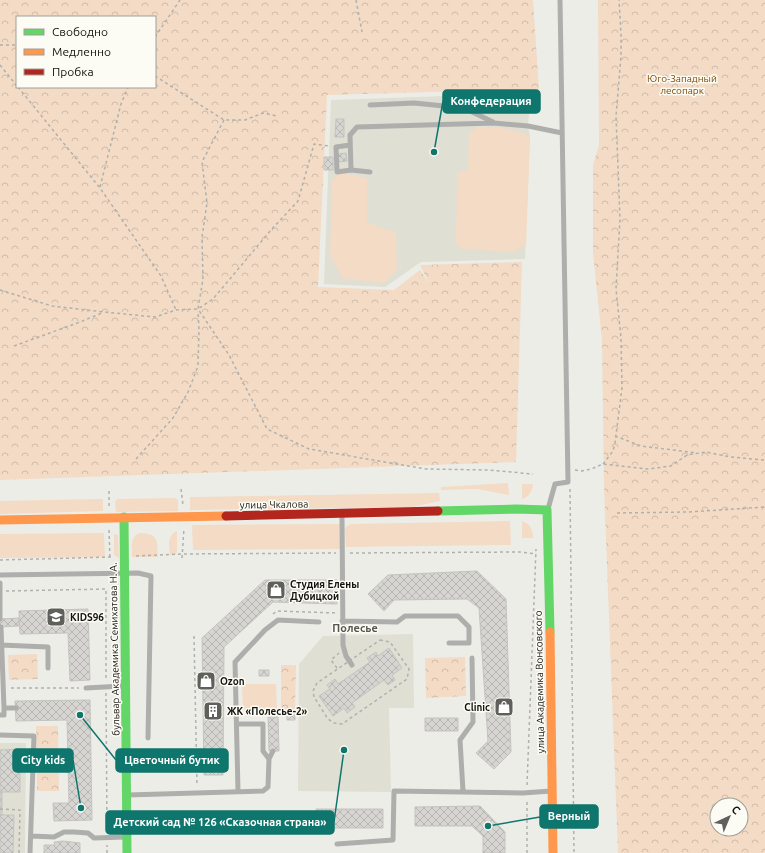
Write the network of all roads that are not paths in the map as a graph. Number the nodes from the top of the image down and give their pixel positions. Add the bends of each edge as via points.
1 (560, 0) edge
2 (370, 105) dead end
3 (494, 123) junction
4 (562, 133) junction
5 (350, 145) junction
6 (351, 170) junction
7 (370, 172) dead end
8 (547, 510) junction
9 (342, 514) junction
10 (124, 517) junction
11 (0, 520) edge
12 (124, 574) junction
13 (0, 575) edge
14 (0, 583) edge
15 (0, 619) edge
16 (342, 621) junction
17 (319, 622) dead end
18 (1, 627) edge
19 (449, 643) dead end
20 (0, 645) edge
21 (472, 658) dead end
22 (350, 663) road end
23 (48, 668) dead end
24 (126, 686) junction
25 (86, 688) road end
26 (4, 708) junction
27 (16, 708) dead end
28 (0, 715) edge
29 (237, 724) junction
30 (0, 735) edge
31 (148, 738) dead end
32 (273, 751) dead end
33 (269, 758) junction
34 (238, 791) junction
35 (463, 791) junction
36 (552, 791) junction
37 (126, 795) junction
38 (31, 836) junction
39 (126, 837) junction
40 (337, 844) dead end
41 (30, 853) edge
42 (127, 853) edge
43 (553, 853) edge

1 - 4 lane
2 - 3 lane via 414,103 464,108
3 - 4 lane
3 - 5 lane via 357,127 350,135
4 - 8 lane via 568,482 555,484
5 - 6 lane
5 - 6 lane via 336,147 337,172
6 - 7 lane
8 - 9 street, улица Чкалова
8 - 36 street, улица Академика Вонсовского
9 - 10 street, улица Чкалова
9 - 16 lane
10 - 11 street, улица Чкалова
10 - 12 street, бульвар Академика Семихатова Н. А.
12 - 13 lane
12 - 24 street, бульвар Академика Семихатова Н. А.
12 - 31 lane via 138,573 151,576
14 - 15 lane
16 - 19 lane via 397,622 405,616 458,616 469,627 469,643
16 - 22 lane via 343,645
17 - 29 lane via 278,620 235,662
18 - 20 lane
20 - 23 lane via 48,647
20 - 26 lane
21 - 35 lane via 473,722 460,740
24 - 25 lane
24 - 37 street, бульвар Академика Семихатова Н. А.
26 - 27 lane
26 - 28 lane via 4,715
29 - 33 lane via 263,724 263,751
29 - 34 lane
30 - 38 lane via 34,736
32 - 33 lane
33 - 34 lane via 268,787 263,791
34 - 37 lane
35 - 36 lane
35 - 40 lane via 394,791 394,840
36 - 43 street, улица Академика Вонсовского
37 - 39 street, бульвар Академика Семихатова Н. А.
38 - 39 lane via 54,837 64,832 74,832 88,833 94,838
38 - 41 lane
39 - 42 street, бульвар Академика Семихатова Н. А.

